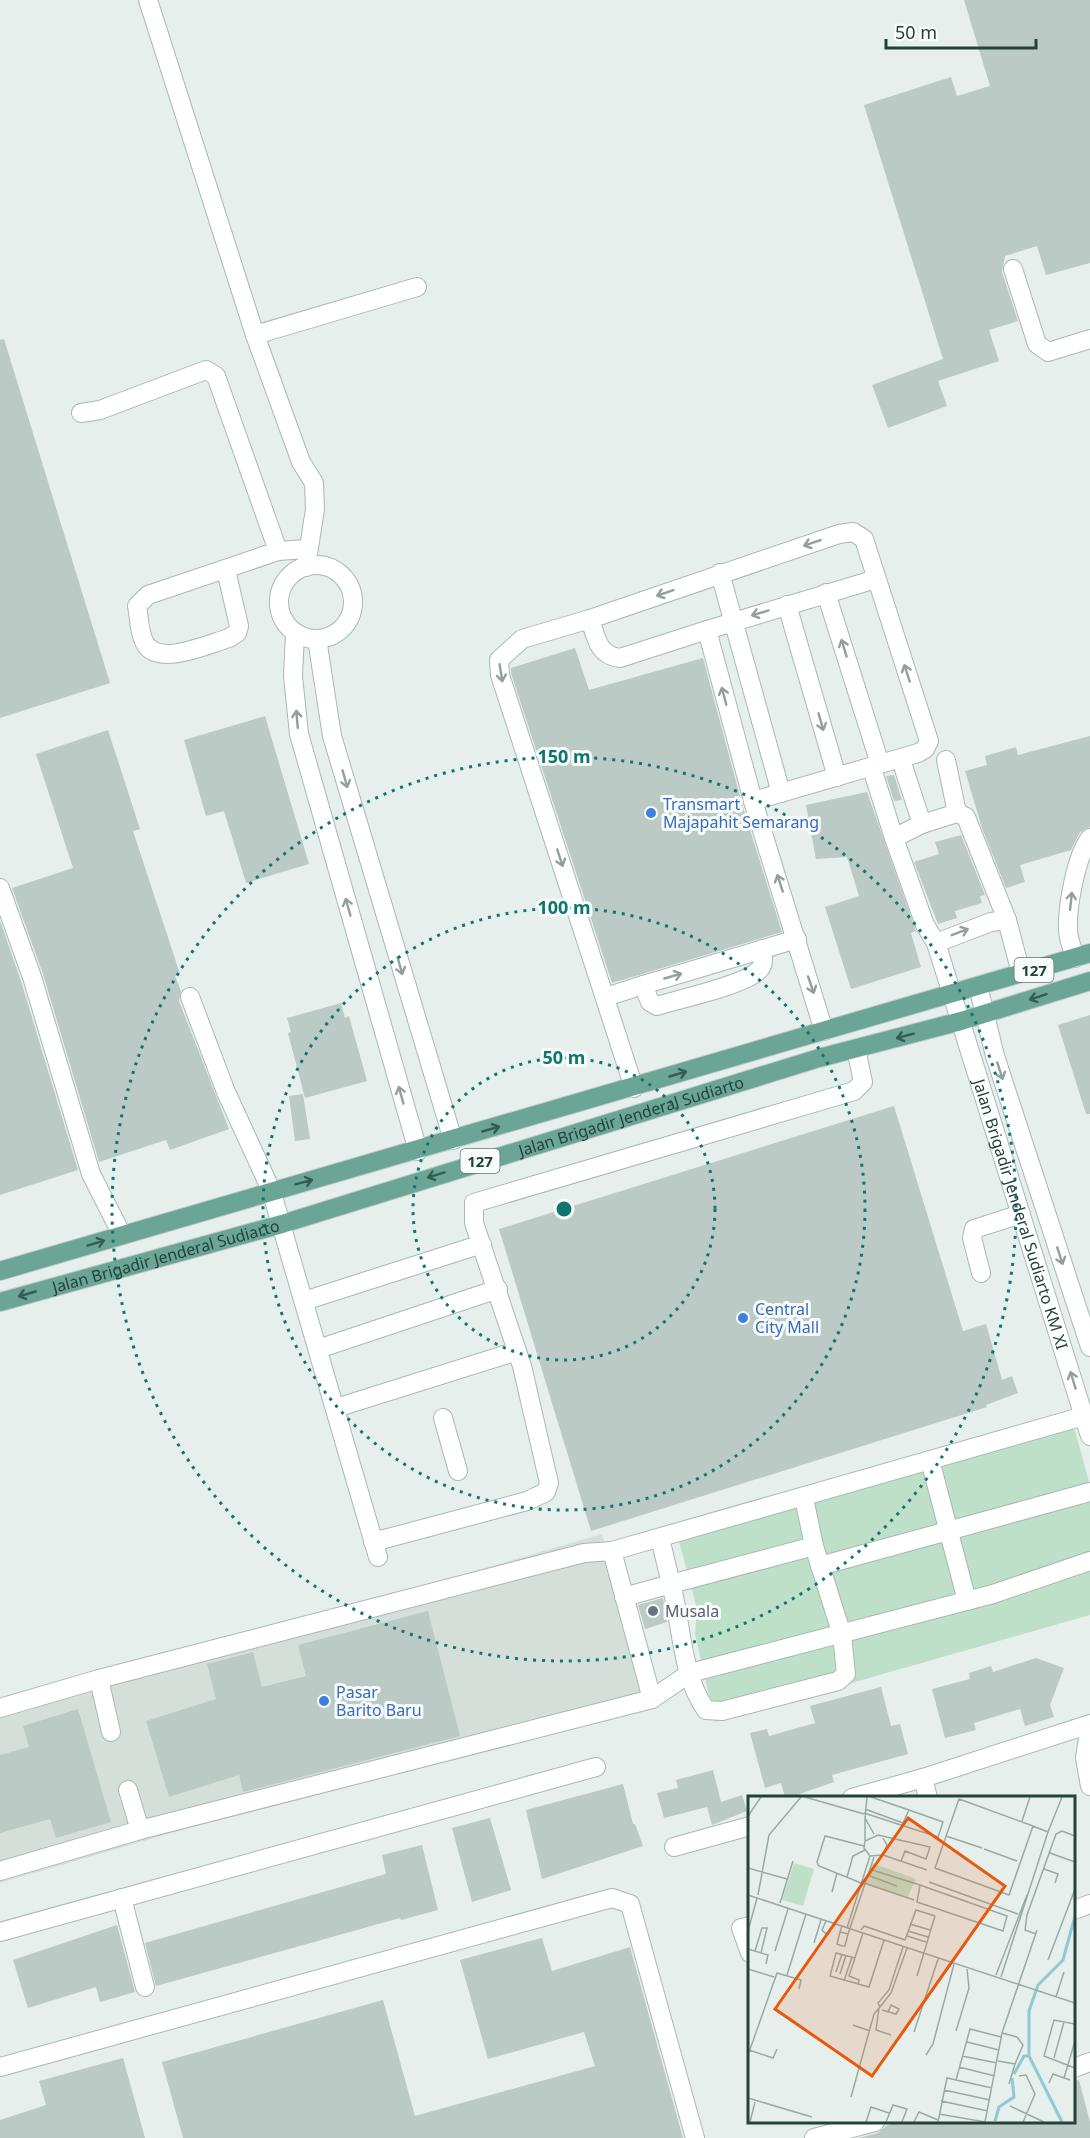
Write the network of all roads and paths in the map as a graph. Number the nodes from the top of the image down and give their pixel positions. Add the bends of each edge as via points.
1 (148, 0) edge
2 (1013, 269) dead end
3 (417, 287) dead end
4 (255, 335) junction
5 (1090, 339) edge
6 (81, 413) dead end
7 (278, 551) junction
8 (307, 558) junction
9 (226, 570) junction
10 (720, 573) junction
11 (876, 579) junction
12 (826, 593) junction
13 (787, 605) junction
14 (590, 619) junction
15 (734, 622) junction
16 (707, 630) junction
17 (295, 633) junction
18 (317, 639) junction
19 (946, 760) dead end
20 (903, 766) dead end
21 (877, 770) junction
22 (837, 777) junction
23 (782, 793) junction
24 (753, 801) junction
25 (957, 813) junction
26 (922, 824) junction
27 (894, 838) junction
28 (1090, 838) edge
29 (0, 888) edge
30 (1007, 920) junction
31 (797, 939) junction
32 (936, 943) junction
33 (1083, 956) edge
34 (1021, 973) junction
35 (1090, 981) edge
36 (978, 986) junction
37 (954, 993) junction
38 (190, 997) dead end
39 (606, 997) junction
40 (987, 1014) junction
41 (961, 1021) junction
42 (824, 1031) junction
43 (856, 1049) junction
44 (634, 1088) junction
45 (453, 1140) junction
46 (418, 1151) junction
47 (271, 1191) junction
48 (1021, 1214) junction
49 (282, 1224) junction
50 (122, 1235) junction
51 (482, 1244) junction
52 (0, 1271) edge
53 (981, 1273) dead end
54 (498, 1289) junction
55 (304, 1301) junction
56 (0, 1302) edge
57 (1090, 1347) edge
58 (318, 1349) junction
59 (517, 1351) junction
60 (336, 1408) junction
61 (1084, 1416) junction
62 (443, 1418) dead end
63 (1090, 1436) edge
64 (930, 1460) junction
65 (458, 1471) dead end
66 (1090, 1492) edge
67 (804, 1498) junction
68 (947, 1530) junction
69 (660, 1538) junction
70 (814, 1546) junction
71 (612, 1551) junction
72 (1090, 1561) edge
73 (820, 1566) junction
74 (670, 1584) junction
75 (624, 1597) junction
76 (967, 1601) junction
77 (842, 1635) junction
78 (690, 1673) junction
79 (99, 1679) junction
80 (652, 1699) junction
81 (0, 1708) edge
82 (1090, 1724) edge
83 (111, 1732) dead end
84 (596, 1767) dead end
85 (923, 1778) junction
86 (1090, 1786) edge
87 (128, 1790) dead end
88 (856, 1796) edge
89 (928, 1796) edge
90 (748, 1827) edge
91 (140, 1830) junction
92 (674, 1847) dead end
93 (0, 1871) edge
94 (122, 1898) junction
95 (1090, 1904) edge
96 (1075, 1910) edge
97 (748, 1926) edge
98 (0, 1932) edge
99 (748, 1947) edge
100 (145, 1987) dead end
101 (0, 2067) edge
102 (868, 2123) edge
103 (695, 2138) edge
104 (814, 2138) edge

1 - 4 lane
2 - 5 lane via 1042,350 1048,352
3 - 4 lane
4 - 8 lane via 301,462 314,483 315,509
6 - 7 lane via 100,410 206,370 216,376
7 - 8 lane
7 - 9 lane
8 - 17 lane via 287,579 279,598 282,618
8 - 18 lane via 341,575 350,586 354,601 344,627 332,636
9 - 9 lane via 239,626 237,633 166,656 153,652 143,641 137,606 148,595
11 -> 10 lane via 864,540 853,532
10 -> 14 lane
10 - 15 lane
11 - 12 lane
21 -> 11 lane via 918,753 929,741
12 - 13 lane
21 -> 12 lane, Jalan Brigadir Jenderal Sudiarto KM XI
13 -> 15 lane
13 -> 22 lane
14 - 16 lane via 601,650 620,658
14 -> 39 lane via 522,639 499,660 500,675
15 - 16 lane
15 - 23 lane
24 -> 16 lane
17 - 18 lane
46 -> 17 lane via 298,734 293,676
18 -> 45 lane via 332,736
19 - 25 lane
20 - 26 lane
21 - 22 lane
21 - 27 lane, Jalan Brigadir Jenderal Sudiarto KM XI
22 - 23 lane
23 - 24 lane
31 -> 24 lane
25 - 26 lane
25 - 30 lane via 972,825
26 - 27 lane
27 - 32 lane, Jalan Brigadir Jenderal Sudiarto KM XI via 925,925
33 -> 28 lane via 1068,931 1073,884 1083,847
29 - 50 lane via 32,977 91,1174
32 -> 30 lane via 958,932
30 - 34 lane
31 - 39 lane via 762,949 763,964 758,972 744,979 668,1003 652,1005 643,985
31 -> 42 lane
32 - 37 lane, Jalan Brigadir Jenderal Sudiarto KM XI
33 - 34 main road, Jalan Brigadir Jenderal Sudiarto / 127
34 - 36 main road, Jalan Brigadir Jenderal Sudiarto / 127
35 -> 40 main road, Jalan Brigadir Jenderal Sudiarto / 127
36 - 37 main road, Jalan Brigadir Jenderal Sudiarto / 127
36 - 40 lane, Jalan Brigadir Jenderal Sudiarto KM XI
37 - 41 lane, Jalan Brigadir Jenderal Sudiarto KM XI
37 - 42 main road, Jalan Brigadir Jenderal Sudiarto / 127
38 - 47 lane via 226,1092
39 - 44 lane
40 - 41 main road, Jalan Brigadir Jenderal Sudiarto / 127
40 -> 57 lane, Jalan Brigadir Jenderal Sudiarto KM XI via 995,1056
41 -> 43 main road, Jalan Brigadir Jenderal Sudiarto / 127
41 - 48 lane, Jalan Brigadir Jenderal Sudiarto KM XI
44 -> 42 main road, Jalan Brigadir Jenderal Sudiarto / 127
43 -> 49 main road, Jalan Brigadir Jenderal Sudiarto / 127
43 - 51 lane via 862,1082 854,1091 474,1203 474,1223
45 -> 44 main road, Jalan Brigadir Jenderal Sudiarto / 127
45 - 46 main road, Jalan Brigadir Jenderal Sudiarto / 127
47 -> 46 main road, Jalan Brigadir Jenderal Sudiarto / 127
47 - 49 lane
47 - 50 main road, Jalan Brigadir Jenderal Sudiarto / 127
48 - 53 lane via 974,1229 972,1238
61 -> 48 lane, Jalan Brigadir Jenderal Sudiarto KM XI
49 - 55 lane
49 -> 56 main road, Jalan Brigadir Jenderal Sudiarto / 127
52 -> 50 main road, Jalan Brigadir Jenderal Sudiarto / 127
51 - 54 lane
51 - 55 lane
54 - 58 lane
54 - 59 lane
55 - 58 lane
58 - 60 lane
59 - 60 lane
59 - 60 lane via 549,1483 546,1492 376,1549
61 - 63 lane, Jalan Brigadir Jenderal Sudiarto KM XI
61 - 64 lane
62 - 65 lane
64 - 67 lane
64 - 68 lane
66 - 68 lane
67 - 69 lane
67 - 70 lane
68 - 73 lane
68 - 76 lane
69 - 71 lane
69 - 74 lane
70 - 73 lane
70 - 74 lane
71 - 75 lane
71 - 79 lane via 584,1553
72 - 76 lane
73 - 77 lane
74 - 75 lane
74 - 78 lane
75 - 80 lane
76 - 77 lane
77 - 78 lane
77 - 78 lane via 846,1674 843,1678 722,1711 705,1710
78 - 80 lane
79 - 81 lane
79 - 83 lane
80 - 91 lane
82 - 85 lane
82 - 86 lane via 1085,1758
84 - 94 lane
85 - 88 lane
85 - 89 lane
87 - 91 lane
90 - 92 lane
91 - 93 lane
94 - 98 lane
94 - 100 lane
95 - 96 lane
97 - 99 lane via 741,1928
101 - 103 lane via 612,1898 630,1904
102 - 104 lane

